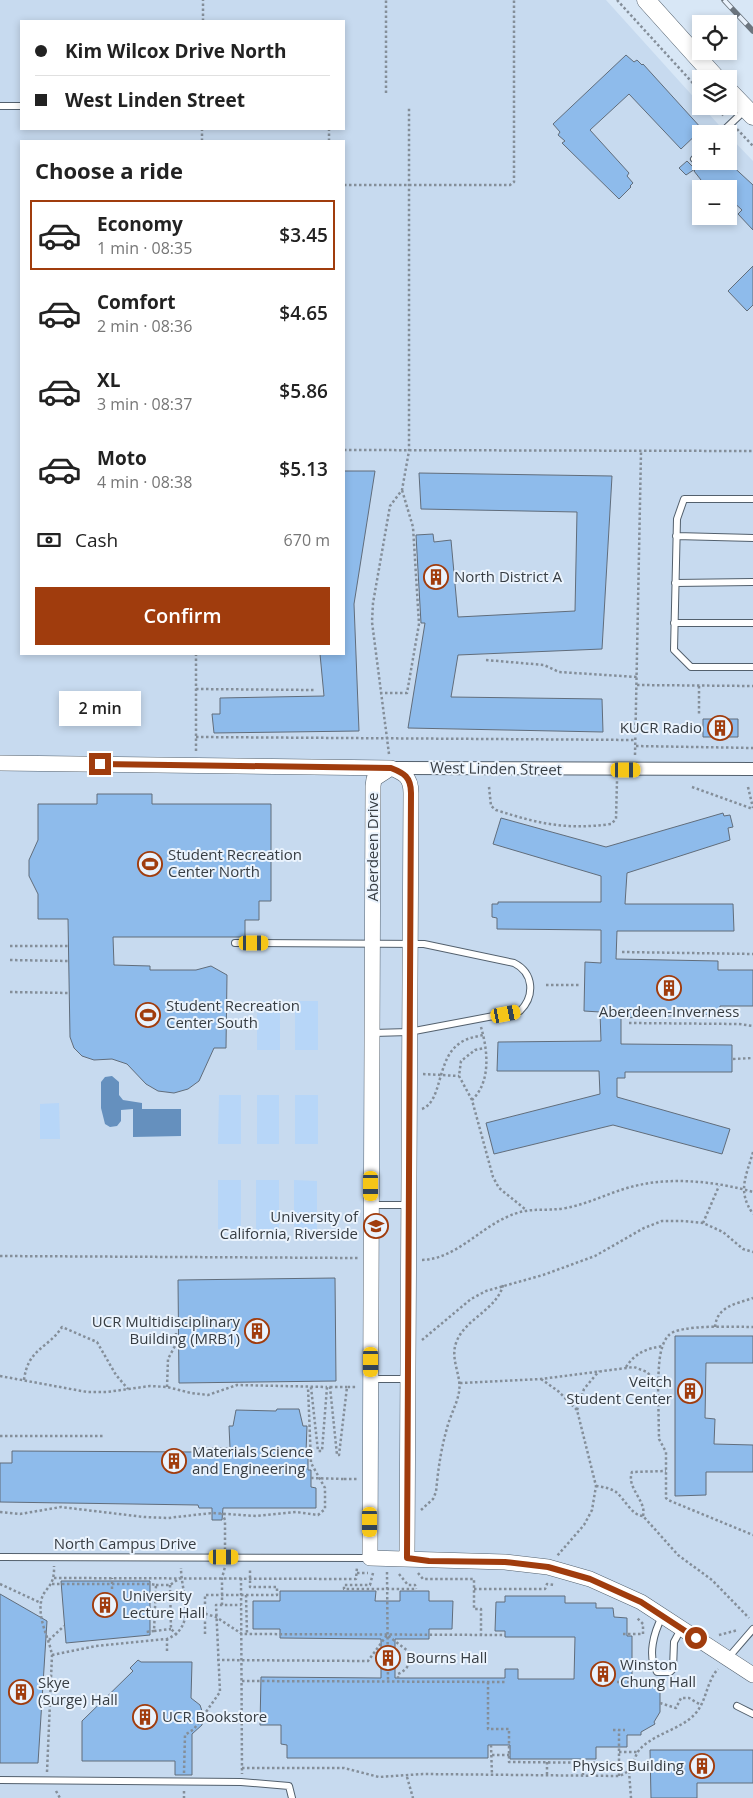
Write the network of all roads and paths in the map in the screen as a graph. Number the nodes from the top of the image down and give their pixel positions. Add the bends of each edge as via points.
1 (204, 0) edge
2 (386, 0) edge
3 (514, 0) edge
4 (617, 0) edge
5 (646, 0) edge
6 (203, 20) edge
7 (709, 70) edge
8 (692, 82) edge
9 (386, 93) dead end
10 (737, 100) edge
11 (0, 106) edge
12 (20, 106) edge
13 (410, 108) dead end
14 (749, 113) edge
15 (732, 125) edge
16 (737, 129) dead end
17 (753, 146) edge
18 (345, 186) edge
19 (410, 186) junction
20 (345, 450) edge
21 (409, 451) junction
22 (753, 451) edge
23 (641, 452) junction
24 (402, 490) junction
25 (753, 499) edge
26 (676, 536) junction
27 (753, 538) edge
28 (753, 582) edge
29 (675, 583) junction
30 (674, 623) junction
31 (753, 623) edge
32 (196, 655) edge
33 (486, 660) dead end
34 (753, 667) edge
35 (637, 677) junction
36 (637, 685) junction
37 (699, 686) junction
38 (753, 686) edge
39 (196, 689) junction
40 (315, 690) dead end
41 (380, 693) junction
42 (699, 716) dead end
43 (196, 737) junction
44 (386, 739) junction
45 (636, 740) junction
46 (636, 746) junction
47 (753, 748) edge
48 (635, 761) dead end
49 (0, 763) edge
50 (196, 765) junction
51 (391, 768) junction
52 (753, 770) edge
53 (617, 777) dead end
54 (489, 787) dead end
55 (692, 787) dead end
56 (748, 787) dead end
57 (753, 809) edge
58 (235, 943) dead end
59 (411, 943) junction
60 (372, 944) junction
61 (10, 946) dead end
62 (68, 946) dead end
63 (622, 952) dead end
64 (753, 954) edge
65 (10, 960) dead end
66 (69, 961) dead end
67 (579, 985) dead end
68 (546, 986) dead end
69 (10, 992) dead end
70 (69, 993) dead end
71 (479, 1019) junction
72 (629, 1023) dead end
73 (753, 1026) edge
74 (409, 1032) junction
75 (372, 1033) junction
76 (483, 1035) junction
77 (486, 1048) junction
78 (753, 1058) edge
79 (733, 1059) dead end
80 (421, 1074) dead end
81 (440, 1075) junction
82 (459, 1076) junction
83 (472, 1100) junction
84 (421, 1110) dead end
85 (753, 1152) edge
86 (719, 1186) junction
87 (743, 1189) junction
88 (753, 1192) edge
89 (371, 1205) junction
90 (409, 1205) junction
91 (524, 1209) junction
92 (753, 1214) edge
93 (703, 1223) junction
94 (753, 1252) edge
95 (0, 1256) edge
96 (372, 1258) junction
97 (409, 1260) junction
98 (503, 1285) junction
99 (753, 1298) edge
100 (715, 1326) junction
101 (753, 1327) edge
102 (176, 1332) dead end
103 (420, 1340) dead end
104 (664, 1346) junction
105 (626, 1367) junction
106 (599, 1371) junction
107 (0, 1376) edge
108 (409, 1379) junction
109 (541, 1379) junction
110 (24, 1380) junction
111 (364, 1383) junction
112 (460, 1383) junction
113 (658, 1384) junction
114 (167, 1386) junction
115 (309, 1387) junction
116 (328, 1387) junction
117 (347, 1387) junction
118 (128, 1389) junction
119 (577, 1410) junction
120 (0, 1436) edge
121 (105, 1436) dead end
122 (666, 1471) junction
123 (311, 1478) dead end
124 (358, 1479) dead end
125 (596, 1486) junction
126 (420, 1511) dead end
127 (0, 1512) edge
128 (222, 1513) junction
129 (643, 1516) junction
130 (753, 1535) edge
131 (557, 1556) dead end
132 (0, 1557) edge
133 (224, 1557) junction
134 (407, 1558) junction
135 (372, 1565) junction
136 (356, 1567) dead end
137 (54, 1568) dead end
138 (180, 1568) dead end
139 (225, 1568) dead end
140 (250, 1568) dead end
141 (387, 1572) dead end
142 (398, 1572) dead end
143 (417, 1572) dead end
144 (181, 1577) junction
145 (54, 1578) junction
146 (112, 1578) junction
147 (222, 1578) junction
148 (241, 1578) junction
149 (250, 1579) junction
150 (0, 1584) edge
151 (52, 1584) junction
152 (112, 1584) junction
153 (156, 1585) junction
154 (170, 1585) junction
155 (556, 1586) dead end
156 (112, 1589) dead end
157 (474, 1589) junction
158 (387, 1590) junction
159 (222, 1595) junction
160 (241, 1595) junction
161 (246, 1595) junction
162 (41, 1603) junction
163 (222, 1606) junction
164 (241, 1606) junction
165 (186, 1608) junction
166 (205, 1614) junction
167 (753, 1615) edge
168 (635, 1616) dead end
169 (663, 1616) junction
170 (216, 1617) junction
171 (749, 1618) junction
172 (744, 1623) dead end
173 (64, 1626) dead end
174 (682, 1628) junction
175 (753, 1628) edge
176 (740, 1629) dead end
177 (171, 1630) junction
178 (154, 1631) junction
179 (146, 1632) dead end
180 (205, 1634) dead end
181 (242, 1634) junction
182 (246, 1634) junction
183 (623, 1634) dead end
184 (177, 1635) junction
185 (387, 1635) junction
186 (481, 1635) junction
187 (505, 1635) dead end
188 (718, 1635) dead end
189 (167, 1639) junction
190 (49, 1640) junction
191 (167, 1650) dead end
192 (52, 1655) junction
193 (728, 1658) junction
194 (217, 1660) junction
195 (242, 1660) junction
196 (717, 1670) dead end
197 (665, 1672) junction
198 (753, 1675) edge
199 (398, 1678) dead end
200 (242, 1681) junction
201 (388, 1682) junction
202 (488, 1682) junction
203 (505, 1682) dead end
204 (617, 1682) dead end
205 (660, 1703) dead end
206 (701, 1705) junction
207 (737, 1706) dead end
208 (753, 1714) edge
209 (613, 1730) dead end
210 (619, 1730) junction
211 (624, 1730) dead end
212 (491, 1745) dead end
213 (619, 1752) junction
214 (637, 1752) junction
215 (492, 1755) junction
216 (509, 1755) junction
217 (547, 1762) junction
218 (583, 1762) junction
219 (619, 1763) junction
220 (242, 1768) junction
221 (629, 1771) junction
222 (47, 1772) dead end
223 (492, 1776) junction
224 (547, 1776) junction
225 (583, 1776) junction
226 (619, 1776) junction
227 (407, 1777) junction
228 (0, 1780) edge
229 (184, 1781) junction
230 (241, 1782) junction
231 (56, 1790) dead end
232 (60, 1798) edge
233 (292, 1798) edge
234 (413, 1798) edge
235 (630, 1798) edge

1 - 6 path
2 - 9 path
3 - 19 path via 514,182 510,185
4 - 8 path
5 - 7 main road
10 - 14 main road
11 - 12 lane
13 - 19 path
14 - 15 lane
16 - 17 path
18 - 19 path
19 - 21 path
20 - 21 path
21 - 23 path
21 - 24 path
22 - 23 path
23 - 35 path
24 - 41 path via 390,506 373,603
24 - 41 path via 413,527 419,624 407,693
25 - 26 lane via 684,499 677,519
26 - 27 lane
26 - 29 lane
28 - 29 lane
29 - 30 lane
30 - 31 lane
30 - 34 lane via 674,650 691,667
32 - 39 path
33 - 35 path via 544,665 559,672
35 - 36 path
36 - 37 path
36 - 45 path
37 - 38 path
37 - 42 path
39 - 40 path
39 - 43 path
41 - 44 path
43 - 44 path
43 - 50 path
44 - 45 path
44 - 51 path
45 - 46 path
46 - 47 path
46 - 48 path
49 - 50 street, West Linden Street
50 - 51 street, West Linden Street
51 - 52 street, West Linden Street
51 - 59 street via 404,773 411,786
51 - 60 street, Aberdeen Drive via 374,779 373,786
53 - 54 path via 616,819 611,824 592,827 562,828 496,810 491,806
55 - 57 path
56 - 57 path
58 - 60 lane
59 - 60 lane
59 - 71 lane via 523,967 531,986 526,1005 520,1011
59 - 74 street
60 - 75 street, Aberdeen Drive
61 - 62 path
63 - 64 path
65 - 66 path
67 - 68 path
69 - 70 path
71 - 74 lane
71 - 76 path
72 - 73 path
74 - 75 lane
74 - 90 street
75 - 89 street, Aberdeen Drive
76 - 77 path
76 - 81 path via 459,1043
77 - 82 path via 466,1055 461,1061
77 - 83 path via 485,1081
78 - 79 path
80 - 81 path
81 - 82 path
81 - 84 path via 432,1102
82 - 83 path
83 - 91 path via 493,1177 500,1188
85 - 87 path
86 - 87 path
86 - 91 path via 658,1182 629,1188 584,1204
86 - 93 path
87 - 88 path
87 - 92 path via 744,1200
89 - 90 lane
89 - 96 street, Aberdeen Drive
90 - 97 street
91 - 97 path via 505,1217 445,1255
93 - 94 path
93 - 98 path via 662,1222 644,1228 596,1256 543,1276
95 - 96 path
96 - 111 street, Aberdeen Drive
97 - 108 street
98 - 103 path via 471,1299
98 - 112 path via 500,1294 460,1335 456,1344
99 - 100 path via 723,1309 716,1318
100 - 101 path
100 - 104 path via 676,1330 668,1335
102 - 114 path via 176,1344 168,1359
104 - 105 path via 647,1348
104 - 113 path
105 - 106 path
105 - 113 path via 647,1372
106 - 109 path
106 - 119 path via 584,1389
107 - 110 path
108 - 111 lane
108 - 134 street
109 - 112 path
109 - 119 path
110 - 118 path via 87,1392
110 - 118 path via 28,1361 47,1341 55,1338 62,1327 97,1342
111 - 117 path
111 - 135 street, Aberdeen Drive
112 - 126 path via 447,1427 436,1492
113 - 122 path via 659,1439 666,1452
114 - 115 path via 208,1395 237,1385
114 - 118 path
115 - 116 path
115 - 116 path via 318,1451 322,1450
115 - 128 path via 311,1462 325,1488 325,1509 318,1515 296,1512 256,1516
116 - 117 path
116 - 117 path via 336,1455 339,1455
119 - 125 path
120 - 121 path
122 - 129 path via 632,1472 631,1483 644,1510
122 - 130 path via 668,1500
123 - 124 path, bridge
125 - 129 path via 610,1488
125 - 131 path via 592,1510 584,1525
127 - 128 path via 20,1514 61,1507 144,1518
128 - 133 path via 225,1520
129 - 171 path via 678,1555 712,1580
132 - 133 lane, North Campus Drive
133 - 135 lane, North Campus Drive
134 - 135 street
134 - 169 street via 548,1567 619,1590
135 - 158 path via 370,1585 344,1585 344,1589
136 - 149 path via 356,1579
137 - 145 path
138 - 144 path
139 - 147 path
140 - 149 path
141 - 158 path
142 - 158 path via 408,1585 415,1585 416,1589
143 - 157 path via 422,1579 474,1579
144 - 146 path
144 - 147 path
144 - 154 path
144 - 165 path
145 - 146 path
145 - 151 path
146 - 152 path
147 - 148 path
147 - 159 path
148 - 149 path
148 - 160 path
149 - 161 path via 250,1587 277,1587 278,1595
150 - 162 path
151 - 152 path
151 - 162 path
152 - 153 path
152 - 156 path
153 - 154 path
153 - 178 path
154 - 177 path
155 - 157 path via 547,1584 545,1589
157 - 186 path via 474,1609 481,1609
158 - 185 path
159 - 160 path
159 - 163 path
159 - 166 path via 205,1595
160 - 161 path
160 - 164 path
161 - 182 path
162 - 190 path via 42,1622
163 - 164 path
163 - 170 path via 216,1606
164 - 181 path
165 - 166 path
165 - 184 path via 185,1623
166 - 170 path
166 - 180 path
167 - 171 path
168 - 183 path via 643,1624 643,1634
169 - 174 street
169 - 197 lane via 654,1634 653,1666 657,1672
170 - 181 path
170 - 194 path
171 - 172 path
173 - 190 path
174 - 193 street
174 - 197 lane via 674,1642 673,1669
175 - 193 lane
176 - 188 path
177 - 178 path
177 - 184 path
178 - 179 path
181 - 182 path
181 - 195 path
182 - 185 path
184 - 189 path
185 - 186 path
185 - 195 path via 368,1661
185 - 199 path via 408,1651 410,1663
185 - 201 path
186 - 187 path
189 - 191 path
189 - 192 path via 96,1646
190 - 192 path
192 - 222 path
193 - 198 street
194 - 195 path
194 - 229 path via 220,1692 194,1730 185,1736
195 - 200 path
196 - 206 path via 710,1678
197 - 204 path via 661,1682
200 - 201 path
200 - 220 path
201 - 202 path
202 - 203 path
202 - 216 path via 488,1729 509,1729
205 - 206 path via 676,1708 682,1698 689,1698
206 - 214 path via 694,1715
207 - 208 lane
209 - 210 path
210 - 211 path
210 - 213 path
212 - 215 path
213 - 214 path
213 - 219 path
214 - 221 path
215 - 216 path
215 - 223 path
216 - 217 path via 509,1762
217 - 218 path
217 - 224 path
218 - 219 path
218 - 225 path
219 - 226 path
220 - 227 path via 344,1768 379,1777
220 - 230 path
221 - 226 path
221 - 235 path
223 - 224 path
223 - 227 path via 423,1774
224 - 225 path
225 - 226 path
227 - 234 path
228 - 229 lane
229 - 230 lane
230 - 233 lane via 289,1786
231 - 232 path

